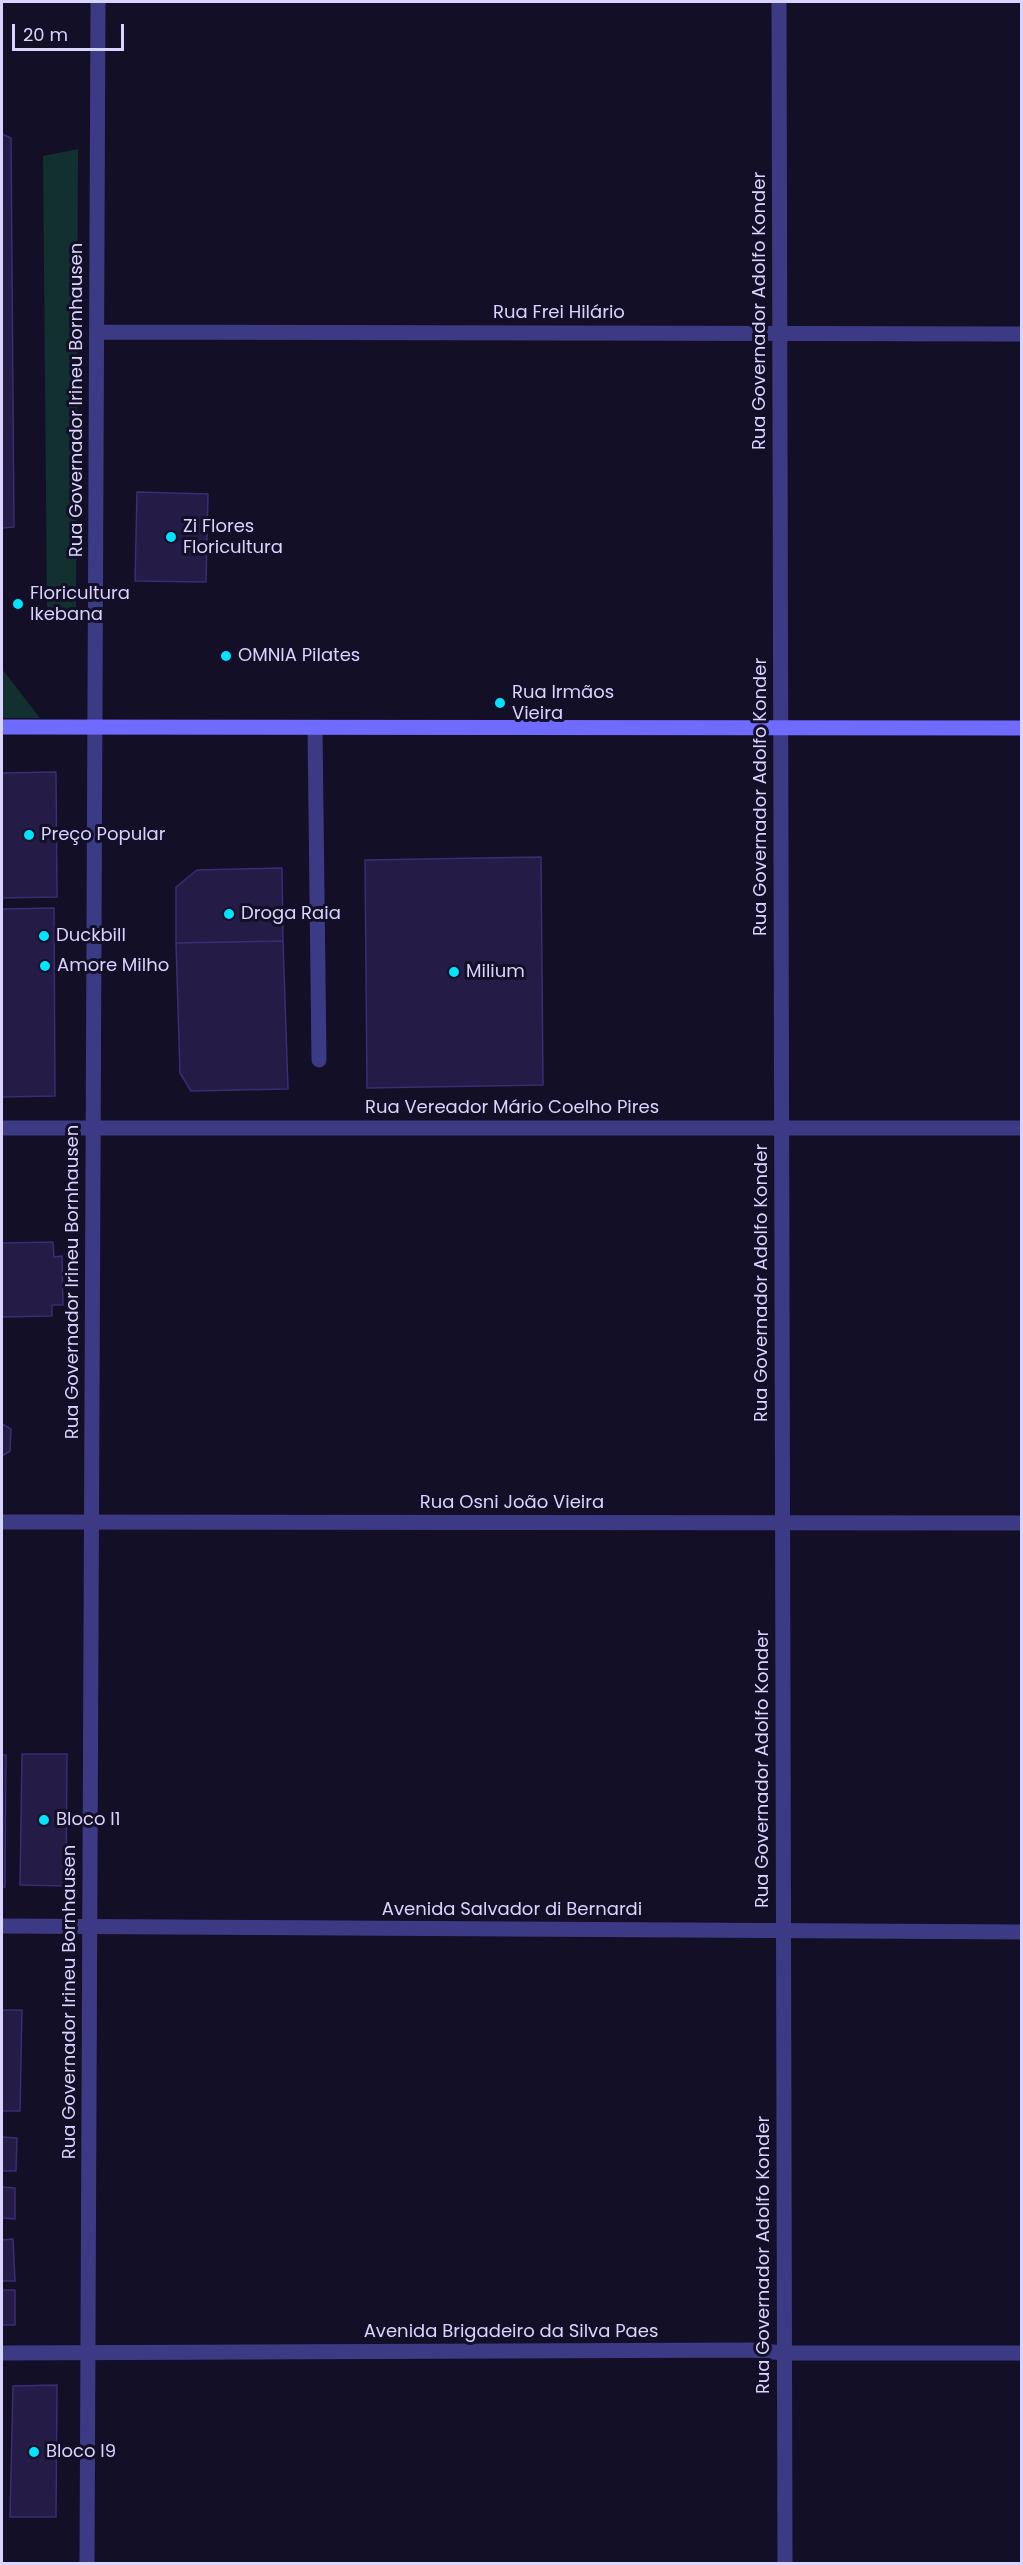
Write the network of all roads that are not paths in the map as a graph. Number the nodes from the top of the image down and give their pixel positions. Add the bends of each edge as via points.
1 (98, 2) edge
2 (779, 2) edge
3 (97, 332) junction
4 (779, 334) junction
5 (1022, 334) edge
6 (2, 727) edge
7 (95, 728) junction
8 (315, 728) junction
9 (1022, 728) edge
10 (780, 729) junction
11 (319, 1060) dead end
12 (93, 1127) junction
13 (2, 1128) edge
14 (782, 1128) junction
15 (1022, 1128) edge
16 (2, 1522) edge
17 (92, 1522) junction
18 (782, 1522) junction
19 (1022, 1523) edge
20 (2, 1926) edge
21 (90, 1926) junction
22 (783, 1931) junction
23 (1022, 1932) edge
24 (2, 2353) edge
25 (88, 2353) junction
26 (784, 2353) junction
27 (1022, 2353) edge
28 (87, 2564) edge
29 (784, 2564) edge

1 - 3 street, Rua Governador Irineu Bornhausen
2 - 4 street, Rua Governador Adolfo Konder
3 - 4 street, Rua Frei Hilário
3 - 7 street, Rua Governador Irineu Bornhausen
4 - 5 street, Rua Frei Hilário
4 - 10 street, Rua Governador Adolfo Konder
6 - 7 main road
7 - 8 main road
7 - 12 street, Rua Governador Irineu Bornhausen
8 - 10 main road
8 - 11 street
9 - 10 main road
10 - 14 street, Rua Governador Adolfo Konder
12 - 13 street, Rua Vereador Mário Coelho Pires
12 - 14 street, Rua Vereador Mário Coelho Pires
12 - 17 street, Rua Governador Irineu Bornhausen
14 - 15 street, Rua Vereador Mário Coelho Pires
14 - 18 street, Rua Governador Adolfo Konder
16 - 17 street, Rua Osni João Vieira
17 - 18 street, Rua Osni João Vieira
17 - 21 street, Rua Governador Irineu Bornhausen
18 - 19 street, Rua Osni João Vieira
18 - 22 street, Rua Governador Adolfo Konder
20 - 21 street, Avenida Salvador di Bernardi
21 - 22 street, Avenida Salvador di Bernardi
21 - 25 street, Rua Governador Irineu Bornhausen
22 - 23 street, Avenida Salvador di Bernardi
22 - 26 street, Rua Governador Adolfo Konder
24 - 25 street, Avenida Brigadeiro da Silva Paes
25 - 26 street, Avenida Brigadeiro da Silva Paes
25 - 28 street, Rua Governador Irineu Bornhausen
26 - 27 street, Avenida Brigadeiro da Silva Paes
26 - 29 street, Rua Governador Adolfo Konder

